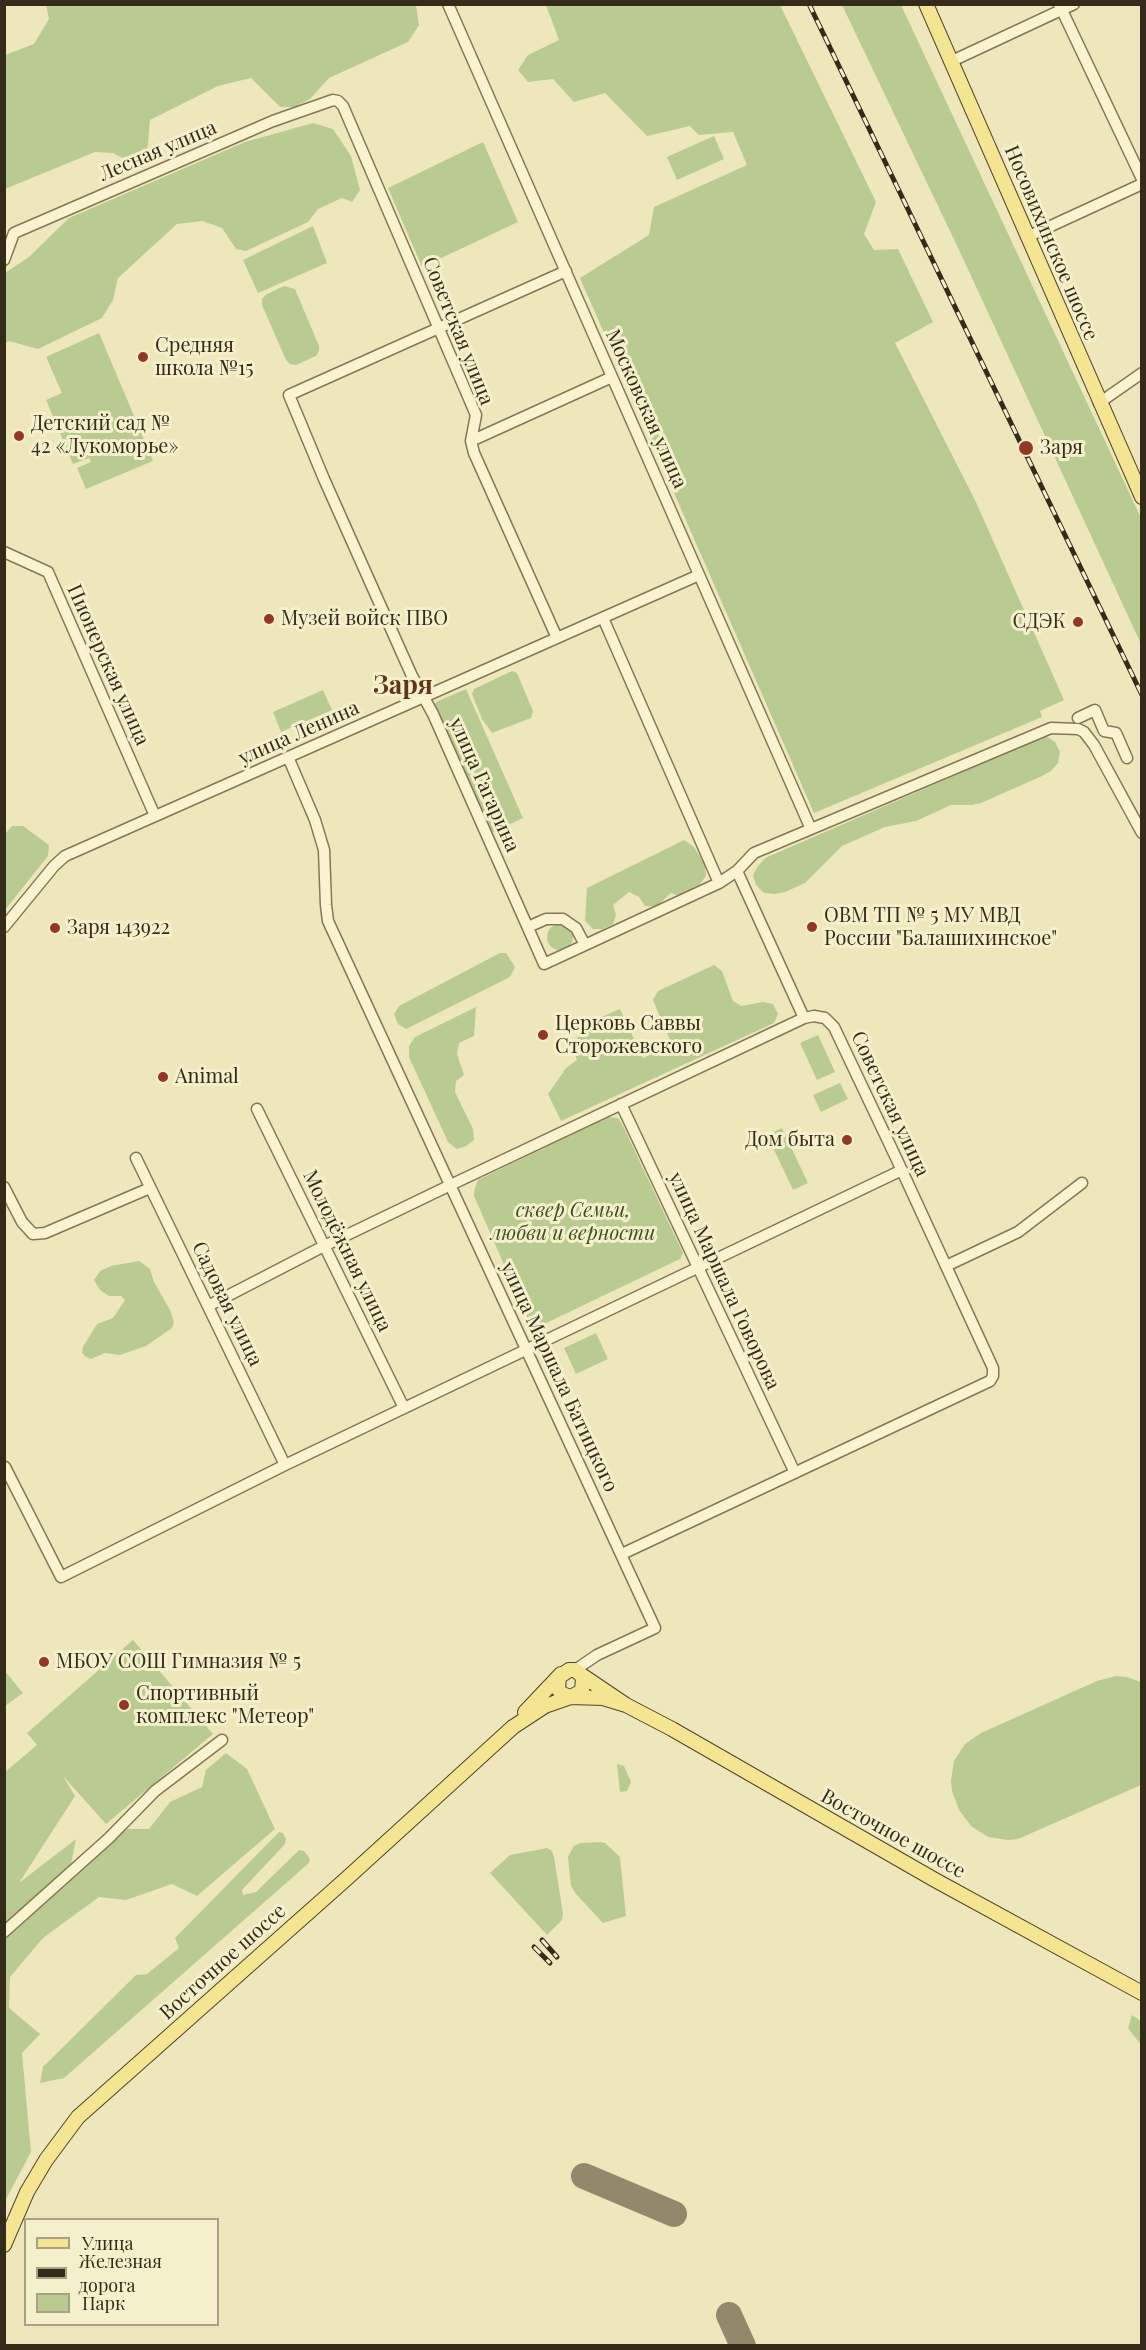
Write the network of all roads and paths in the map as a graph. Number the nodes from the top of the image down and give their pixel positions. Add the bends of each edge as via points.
1 (448, 4) edge
2 (926, 4) edge
3 (1074, 4) edge
4 (1060, 7) edge
5 (952, 61) junction
6 (343, 106) joint
7 (1142, 182) edge
8 (1027, 237) junction
9 (4, 260) edge
10 (566, 271) junction
11 (439, 328) junction
12 (1142, 374) edge
13 (612, 377) junction
14 (1099, 403) junction
15 (471, 441) junction
16 (1142, 497) edge
17 (4, 552) edge
18 (699, 575) junction
19 (603, 618) junction
20 (557, 638) junction
21 (424, 697) junction
22 (1078, 718) dead end
23 (288, 757) junction
24 (1127, 758) dead end
25 (155, 816) junction
26 (810, 828) junction
27 (1142, 833) edge
28 (737, 871) junction
29 (719, 883) junction
30 (4, 927) edge
31 (528, 927) junction
32 (585, 945) junction
33 (804, 1018) junction
34 (621, 1104) junction
35 (257, 1109) dead end
36 (136, 1158) dead end
37 (902, 1170) junction
38 (1082, 1183) dead end
39 (450, 1185) junction
40 (4, 1187) edge
41 (150, 1188) junction
42 (324, 1246) junction
43 (946, 1266) junction
44 (698, 1267) junction
45 (208, 1306) junction
46 (526, 1349) junction
47 (404, 1408) junction
48 (285, 1465) junction
49 (5, 1467) edge
50 (795, 1473) junction
51 (622, 1554) junction
52 (573, 1672) junction
53 (571, 1697) junction
54 (626, 1706) junction
55 (504, 1735) junction
56 (222, 1740) dead end
57 (4, 1932) edge
58 (1142, 1993) edge
59 (4, 2246) edge

1 - 10 street, Московская улица
2 - 5 main road, Носовихинское шоссе
3 - 4 street
4 - 5 street
4 - 7 street
5 - 8 main road, Носовихинское шоссе
6 - 9 street, Лесная улица via 333,100 273,121 14,233
6 - 11 street, Советская улица
7 - 8 street
8 - 14 main road, Носовихинское шоссе
10 - 11 street
10 - 13 street, Московская улица
11 - 15 street, Советская улица via 476,415
11 - 21 street, улица Гагарина via 290,395
12 - 14 street
13 - 15 street
13 - 18 street, Московская улица
14 - 16 main road, Носовихинское шоссе
15 - 20 street, Советская улица
17 - 25 street, Пионерская улица via 48,572
18 - 19 street, улица Ленина
18 - 26 street, Московская улица
19 - 20 street, улица Ленина
19 - 29 street
20 - 21 street, улица Ленина
21 - 23 street, улица Ленина
21 - 31 street, улица Гагарина
22 - 24 street via 1095,710 1104,731 1116,733
23 - 25 street, улица Ленина
23 - 39 street, улица Маршала Батицкого via 324,850 328,921
25 - 30 street, улица Ленина via 65,856
26 - 27 street via 1046,729 1065,728 1081,730 1094,745
26 - 28 street via 754,853
28 - 29 street
28 - 33 street
29 - 32 street
31 - 32 street via 546,919 563,919 576,928
31 - 32 street, улица Гагарина via 544,964
33 - 34 street
33 - 37 street, Советская улица via 825,1018 834,1027
34 - 39 street
34 - 44 street, улица Маршала Говорова
35 - 42 street, Молодёжная улица
36 - 41 street, Садовая улица
37 - 43 street, Советская улица
37 - 44 street
38 - 43 street via 1018,1232
39 - 42 street
39 - 46 street, улица Маршала Батицкого
40 - 41 street via 22,1222 33,1234 45,1233
41 - 45 street, Садовая улица
42 - 45 street
42 - 47 street, Молодёжная улица
43 - 50 street, Советская улица via 993,1368 990,1381
44 - 46 street
44 - 50 street, улица Маршала Говорова
45 - 48 street, Садовая улица
46 - 47 street
46 - 51 street, улица Маршала Батицкого
47 - 48 street
48 - 49 street via 61,1577
50 - 51 street
51 - 52 street, улица Маршала Батицкого via 655,1628 597,1655
52 - 53 main road via 583,1678 582,1691
52 - 53 main road via 557,1682 562,1694
52 - 54 main road, Восточное шоссе
52 - 55 main road, Восточное шоссе
53 - 54 main road, Восточное шоссе via 603,1698
53 - 55 main road, Восточное шоссе via 536,1710
54 - 58 main road, Восточное шоссе
55 - 59 main road, Восточное шоссе via 78,2117 27,2192
56 - 57 street via 155,1791

